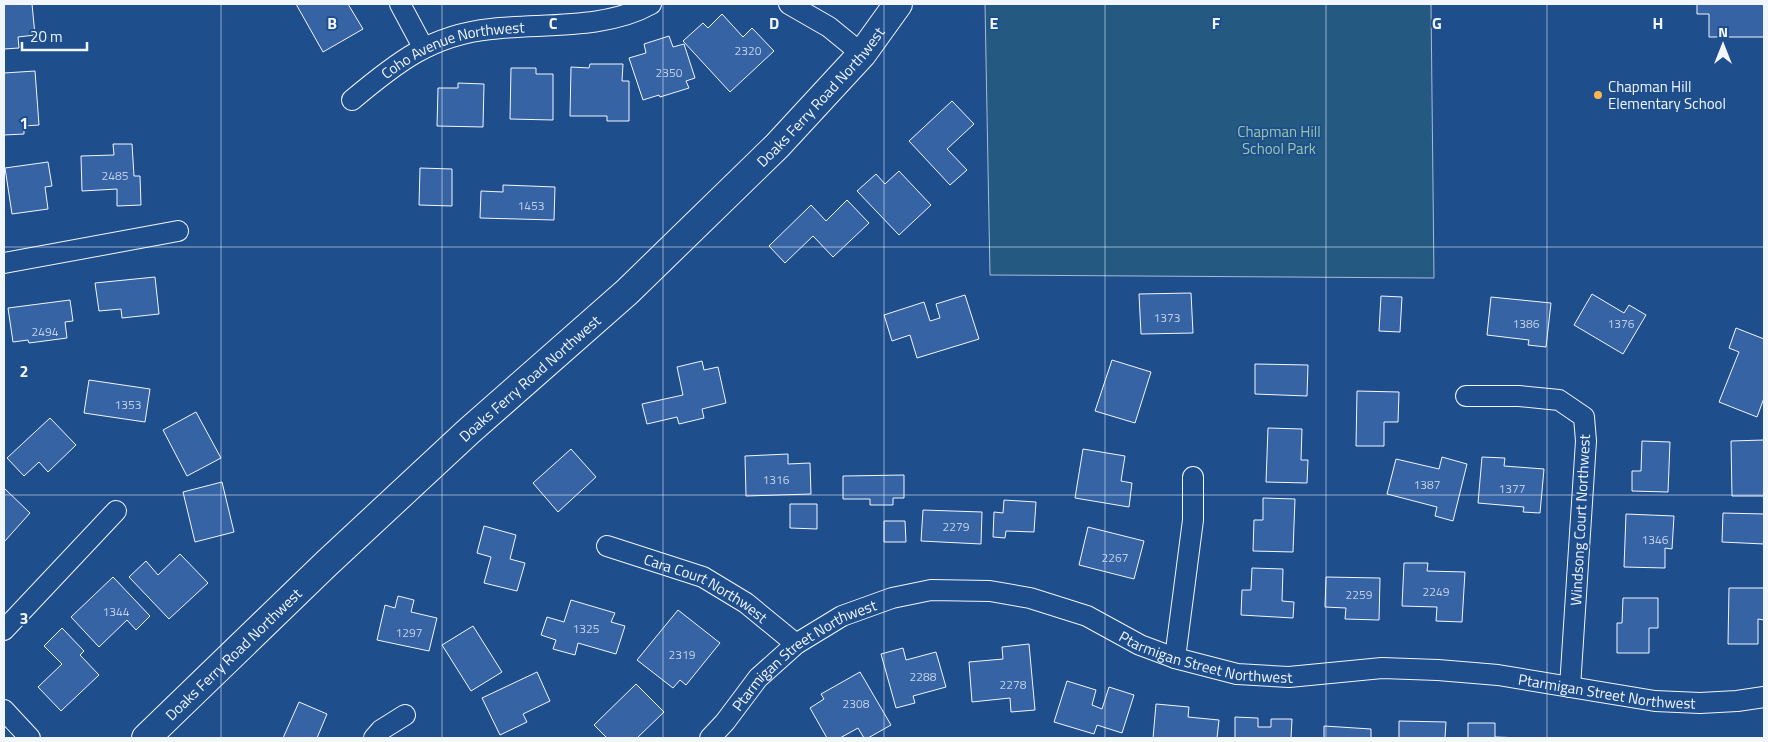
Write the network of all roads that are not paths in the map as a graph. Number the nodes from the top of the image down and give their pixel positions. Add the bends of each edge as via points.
1 (400, 4) edge
2 (651, 4) edge
3 (789, 4) edge
4 (898, 4) edge
5 (423, 47) junction
6 (862, 54) junction
7 (352, 100) dead end
8 (178, 231) dead end
9 (4, 263) edge
10 (1466, 396) dead end
11 (1193, 477) dead end
12 (116, 510) dead end
13 (607, 546) dead end
14 (4, 630) edge
15 (796, 644) junction
16 (1175, 658) junction
17 (1570, 687) junction
18 (1764, 697) edge
19 (4, 710) edge
20 (405, 715) dead end
21 (30, 738) edge
22 (146, 738) edge
23 (374, 738) edge
24 (710, 738) edge

1 - 5 street
2 - 5 street, Coho Avenue Northwest via 637,12 600,20 490,29
3 - 6 street via 829,27
4 - 6 main road, Doaks Ferry Road Northwest
5 - 7 street, Coho Avenue Northwest via 386,71
6 - 22 main road, Doaks Ferry Road Northwest via 777,146 627,292 326,564
8 - 9 street
10 - 17 street, Windsong Court Northwest via 1559,400 1584,417 1586,441
11 - 16 street via 1193,520
12 - 14 street
13 - 15 street, Cara Court Northwest via 703,578 746,603
15 - 16 street, Ptarmigan Street Northwest via 842,616 892,598 931,590 980,591 1030,598 1087,616 1140,645
15 - 24 street, Ptarmigan Street Northwest via 758,678
16 - 17 street, Ptarmigan Street Northwest via 1237,674 1289,677 1382,668 1438,670 1498,675
17 - 18 street, Ptarmigan Street Northwest via 1664,701 1737,701
19 - 21 street
20 - 23 street

